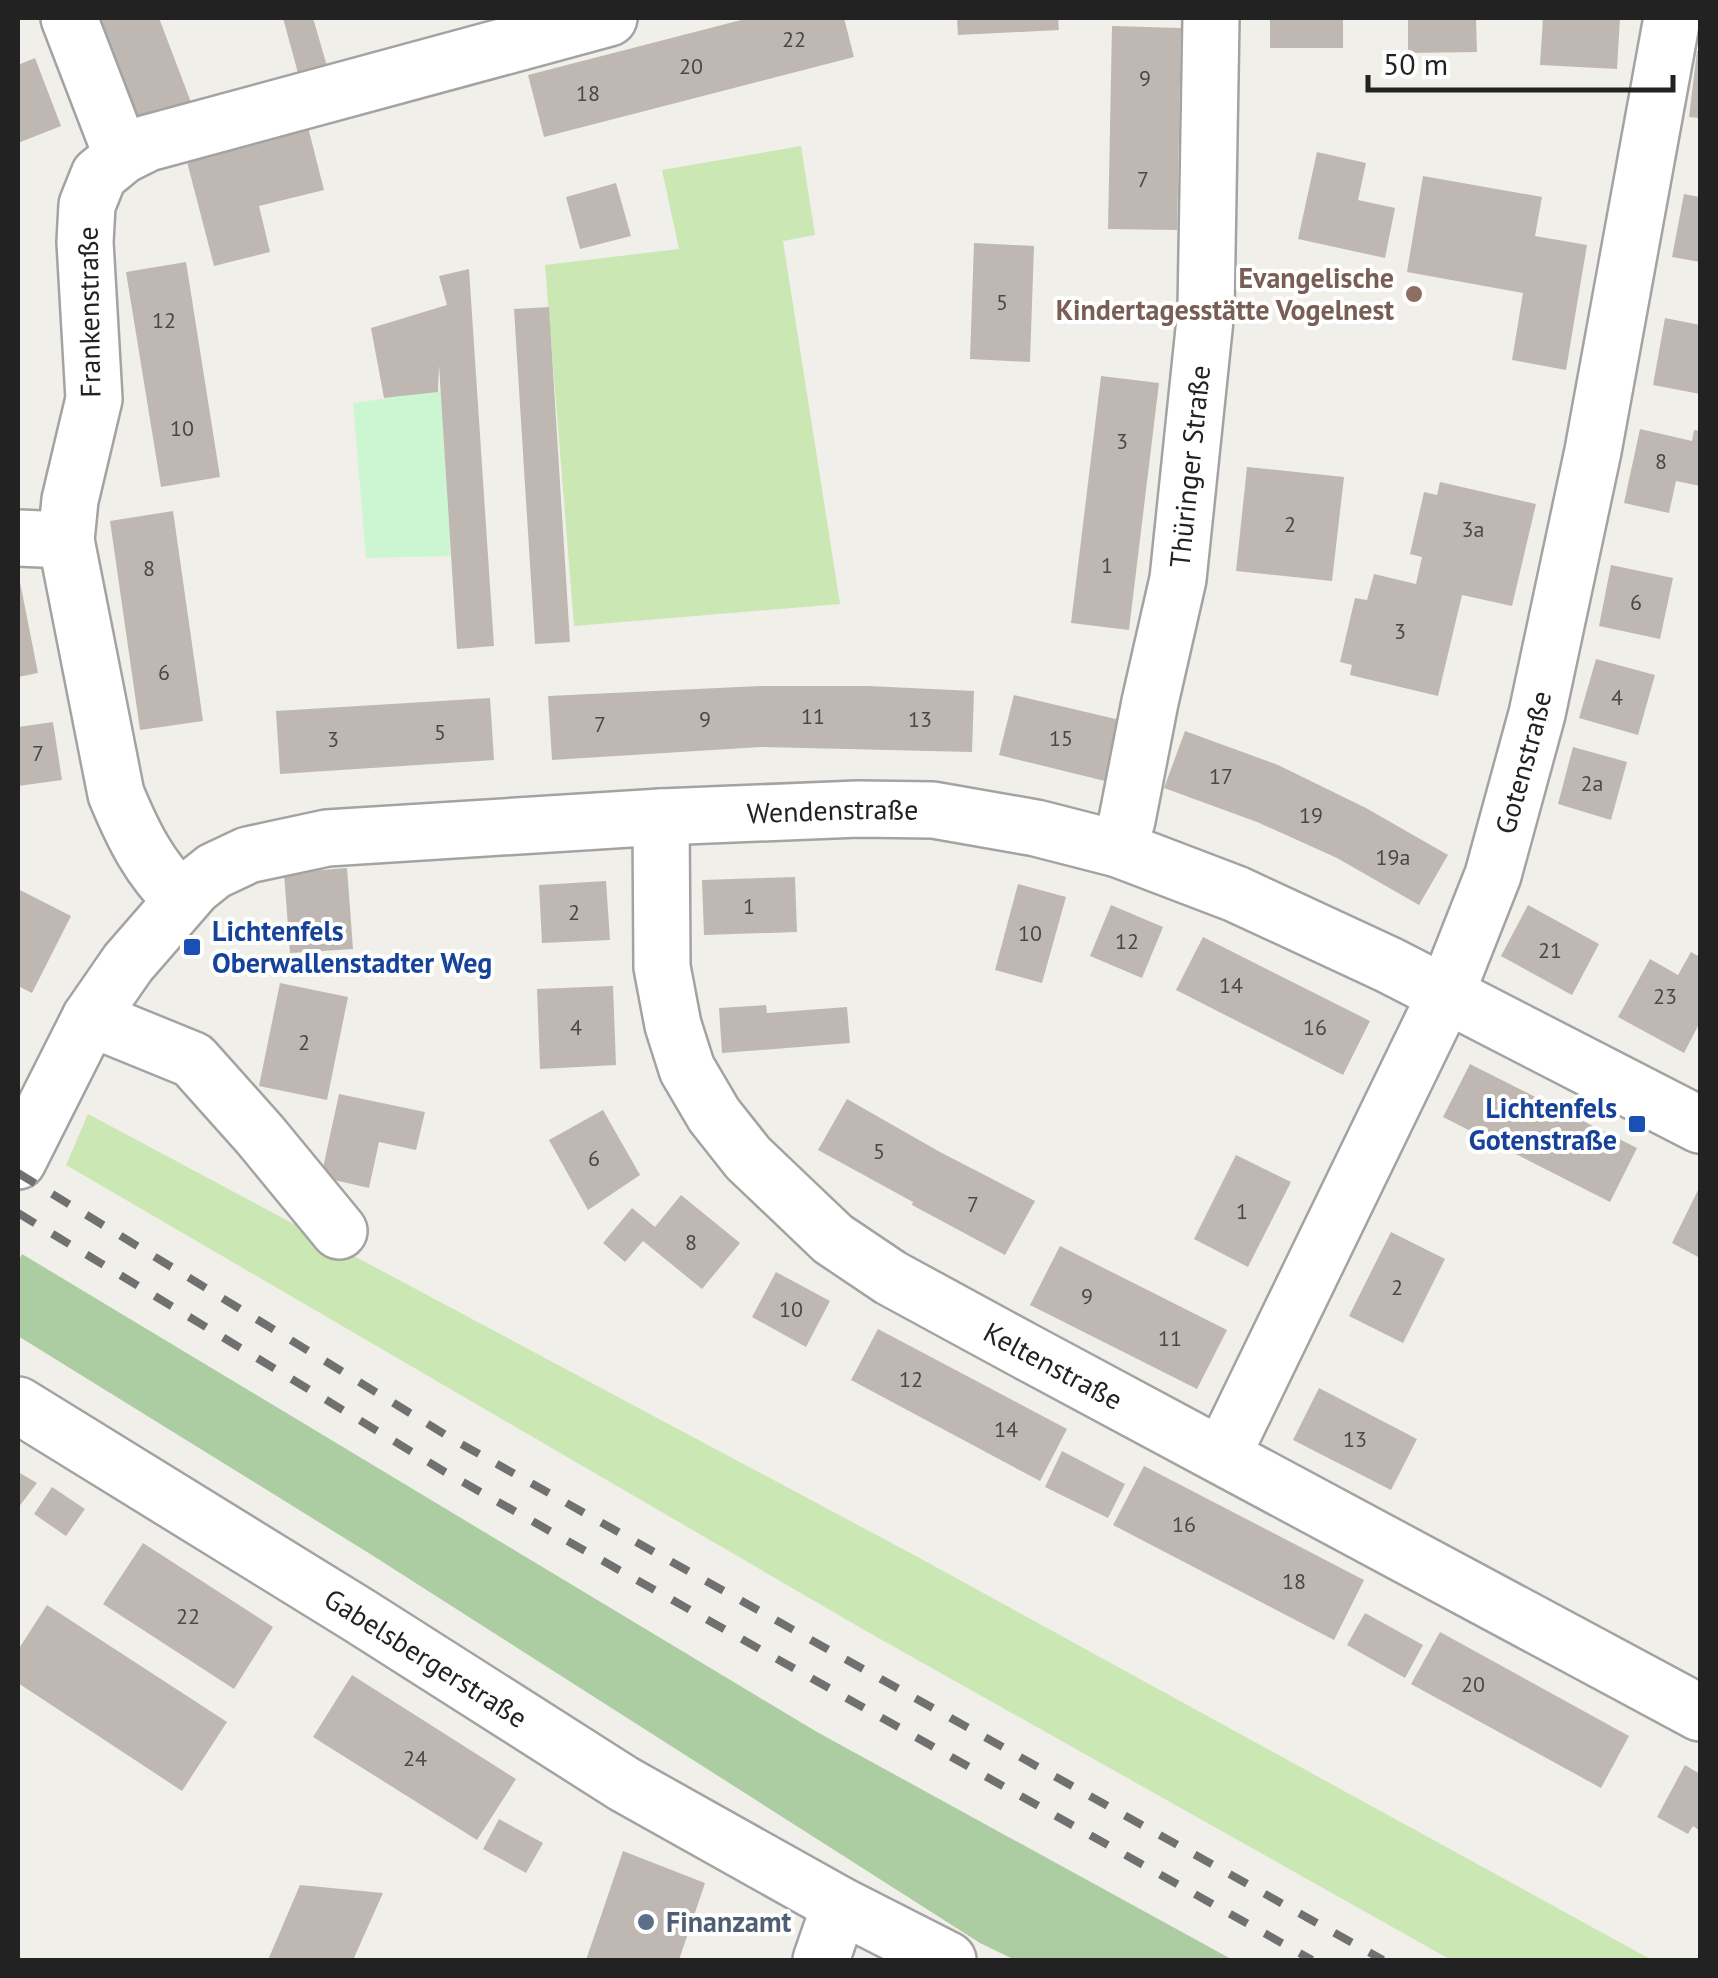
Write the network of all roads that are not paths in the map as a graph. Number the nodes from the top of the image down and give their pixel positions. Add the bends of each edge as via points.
1 (69, 18) edge
2 (609, 18) edge
3 (1211, 18) edge
4 (1672, 18) edge
5 (122, 156) junction
6 (42, 539) edge
7 (661, 817) junction
8 (1118, 849) junction
9 (182, 899) junction
10 (1446, 994) junction
11 (90, 1018) junction
12 (1700, 1125) edge
13 (27, 1141) edge
14 (339, 1231) dead end
15 (18, 1405) edge
16 (1222, 1456) junction
17 (1700, 1713) edge
18 (840, 1905) junction
19 (821, 1960) edge
20 (948, 1960) edge

1 - 5 street
2 - 5 street, Frankenstraße via 148,143
3 - 8 street, Thüringer Straße via 1206,310 1178,579
4 - 10 street, Gotenstraße via 1593,452 1537,714 1493,876
5 - 6 street, Frankenstraße via 99,175 88,205 84,242 94,399 70,500
6 - 9 street, Frankenstraße via 116,794 151,866
7 - 8 street, Wendenstraße via 933,810
7 - 9 street, Wendenstraße via 327,838 248,854 214,871
7 - 16 street, Keltenstraße via 662,967 673,1025 687,1069 748,1158 833,1239 891,1278
8 - 10 street, Wendenstraße via 1236,894
9 - 11 street, Wendenstraße
10 - 12 street, Wendenstraße
10 - 16 street, Gotenstraße
11 - 13 street, Wendenstraße
11 - 14 street via 193,1060
15 - 18 street, Gabelsbergerstraße via 624,1784
16 - 17 street, Keltenstraße
18 - 19 street
18 - 20 street, Gabelsbergerstraße

